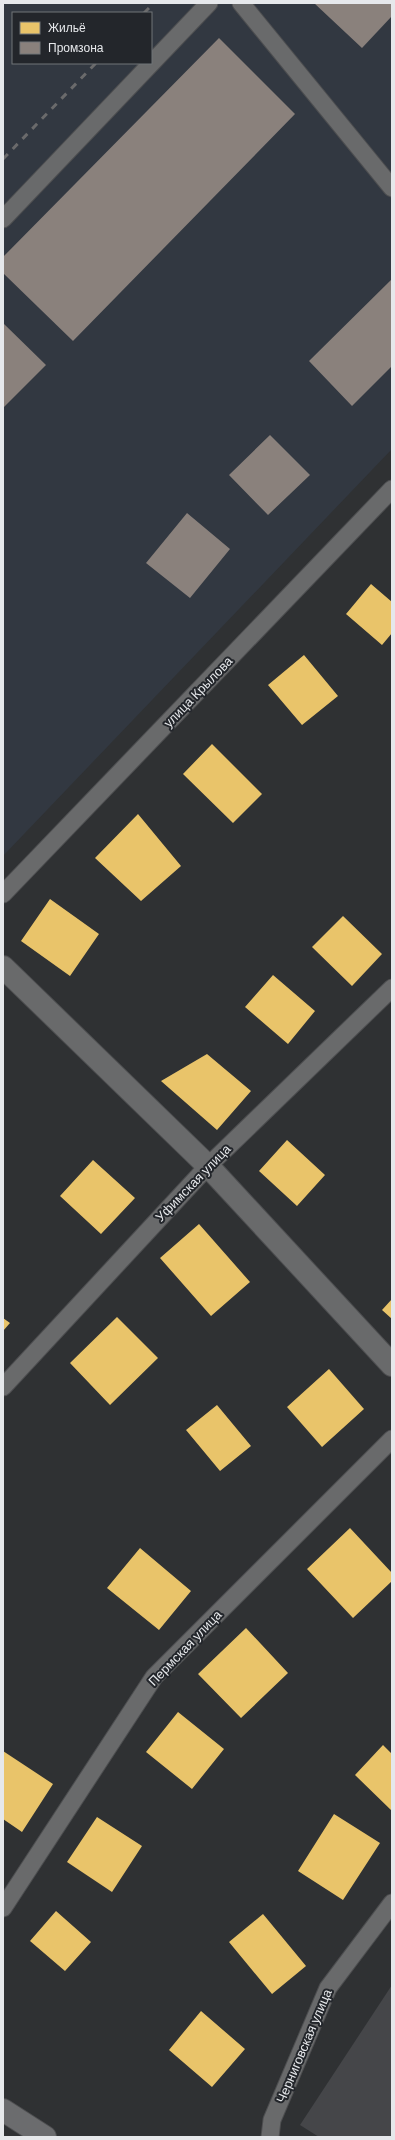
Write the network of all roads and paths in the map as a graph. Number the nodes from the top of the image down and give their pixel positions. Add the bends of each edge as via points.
1 (209, 3) edge
2 (241, 3) edge
3 (152, 63) edge
4 (151, 64) edge
5 (392, 188) edge
6 (3, 219) edge
7 (392, 490) edge
8 (3, 894) edge
9 (3, 967) edge
10 (392, 988) edge
11 (208, 1166) junction
12 (392, 1365) edge
13 (3, 1386) edge
14 (392, 1439) edge
15 (392, 1903) edge
16 (3, 1908) edge
17 (3, 2110) edge
18 (45, 2137) edge
19 (270, 2137) edge

1 - 3 lane
2 - 5 lane
4 - 6 lane
7 - 8 lane, улица Крылова
9 - 11 street
10 - 11 lane, Уфимская улица
11 - 12 street
11 - 13 lane, Уфимская улица
14 - 16 lane, Пермская улица via 154,1676
15 - 19 lane, Черниговская улица via 328,1988 272,2120
17 - 18 main road

